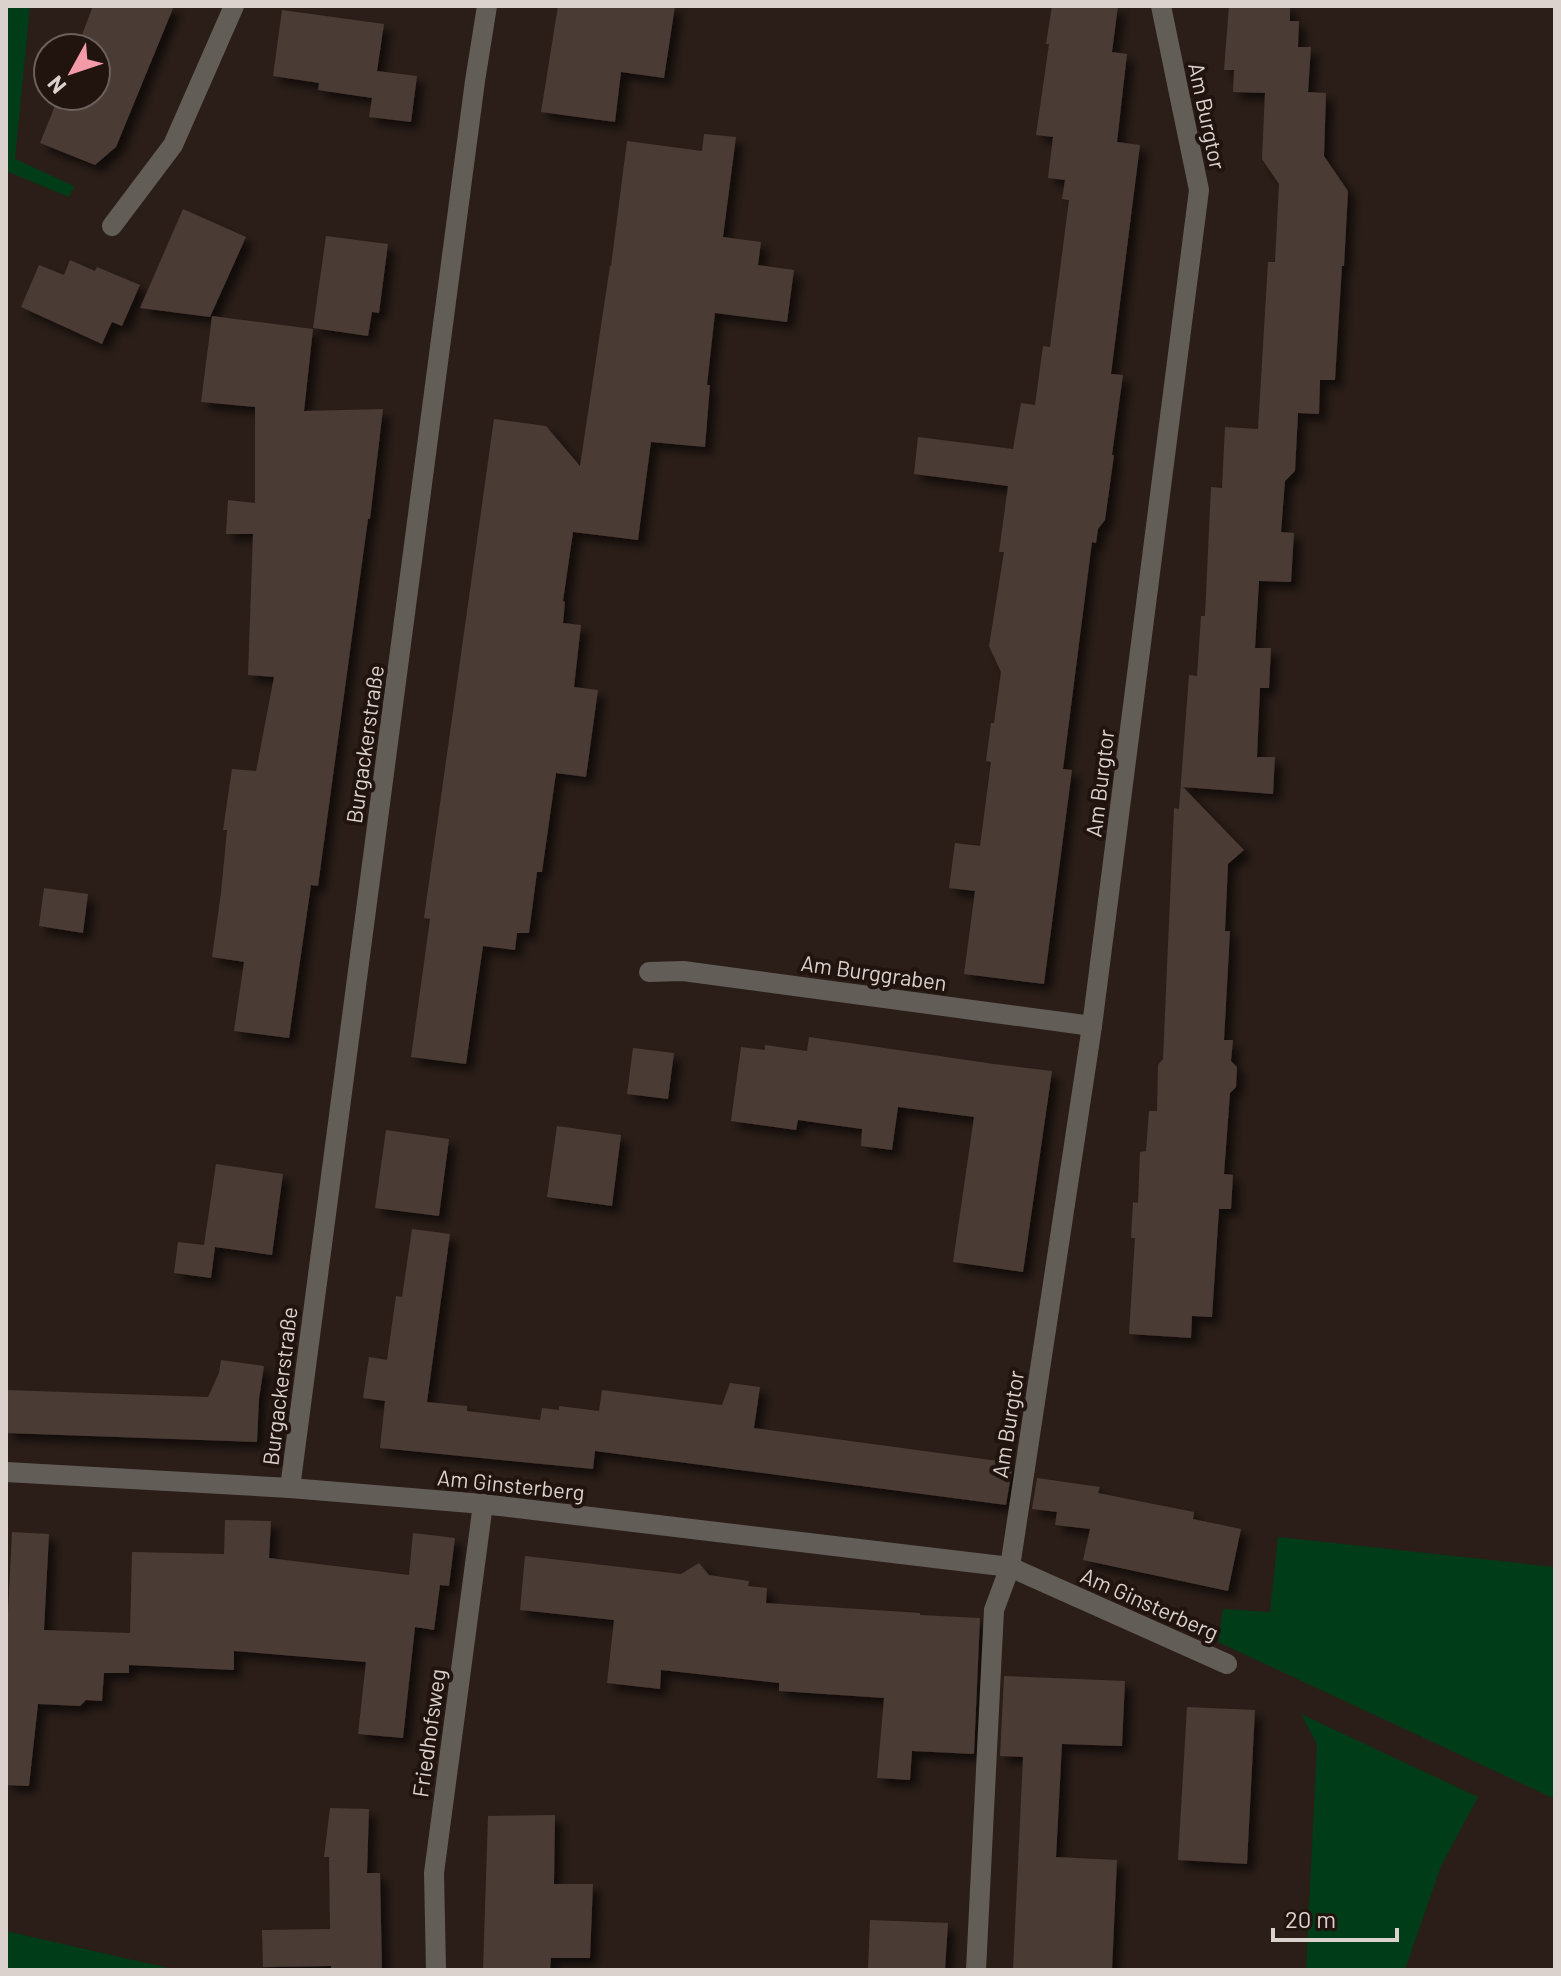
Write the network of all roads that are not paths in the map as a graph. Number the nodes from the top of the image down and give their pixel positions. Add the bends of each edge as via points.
1 (234, 6) edge
2 (487, 6) edge
3 (1161, 6) edge
4 (112, 226) dead end
5 (649, 972) dead end
6 (1092, 1026) junction
7 (6, 1472) edge
8 (290, 1488) junction
9 (483, 1504) junction
10 (1010, 1567) junction
11 (1227, 1664) dead end
12 (436, 1970) edge
13 (976, 1970) edge

1 - 4 street via 173,145
2 - 8 street, Burgackerstraße
3 - 6 street, Am Burgtor via 1199,190
5 - 6 street, Am Burggraben via 683,971
6 - 10 street, Am Burgtor
7 - 8 street, Am Ginsterberg
8 - 9 street, Am Ginsterberg
9 - 10 street, Am Ginsterberg
9 - 12 street, Friedhofsweg via 434,1873
10 - 11 street, Am Ginsterberg
10 - 13 street via 994,1610

